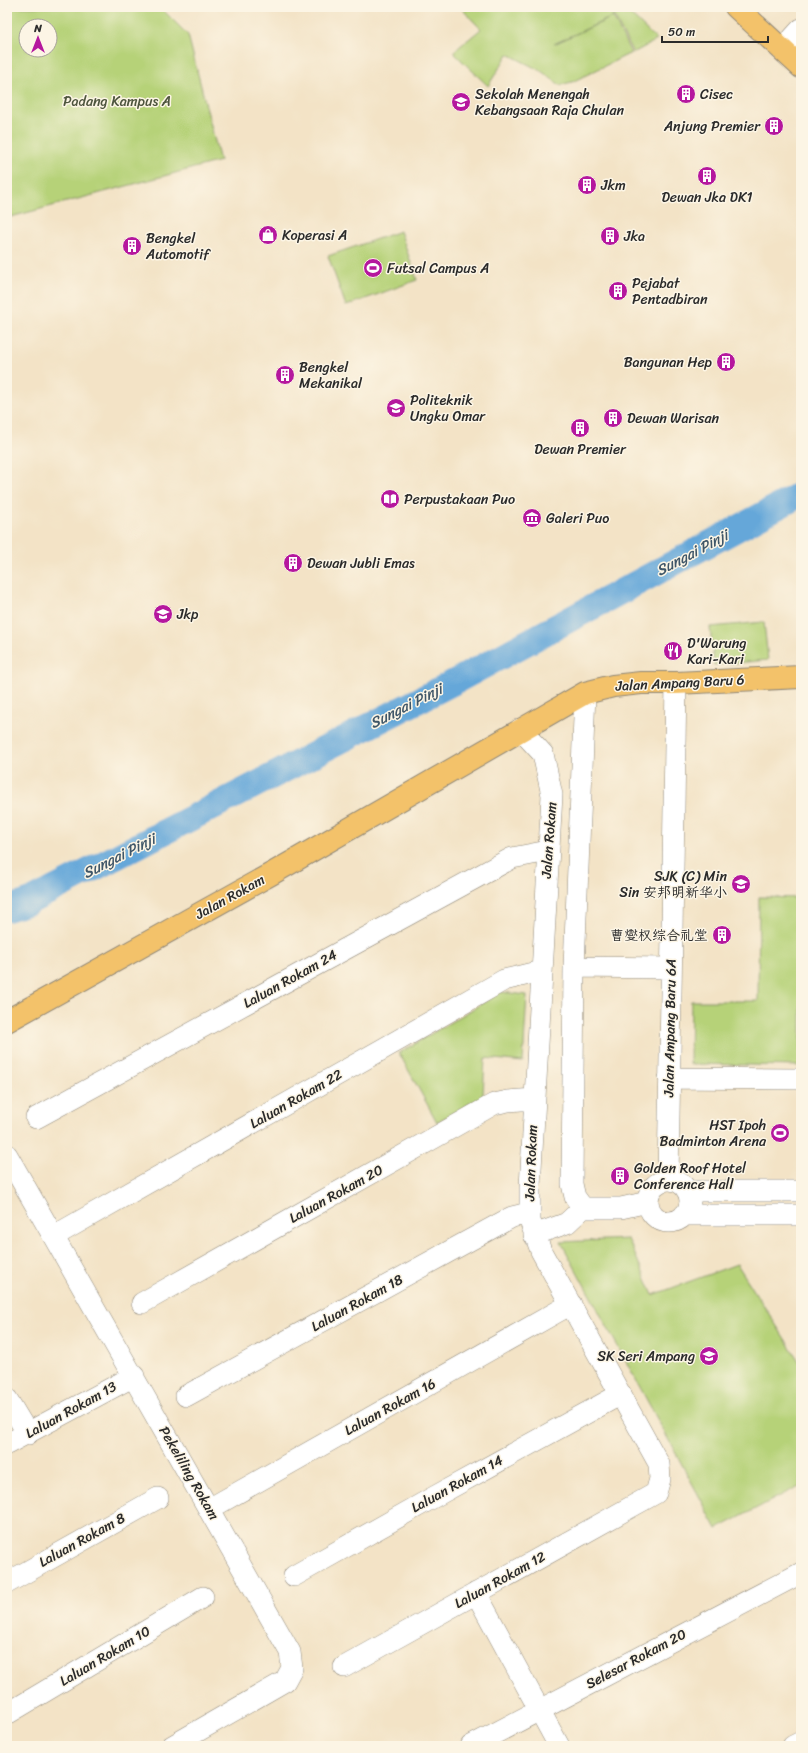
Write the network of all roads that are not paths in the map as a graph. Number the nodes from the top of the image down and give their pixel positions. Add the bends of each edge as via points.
1 (736, 7) edge
2 (758, 7) edge
3 (794, 41) edge
4 (801, 67) edge
5 (801, 677) edge
6 (676, 683) junction
7 (585, 693) junction
8 (520, 729) junction
9 (548, 850) junction
10 (574, 967) junction
11 (671, 968) junction
12 (541, 971) junction
13 (7, 1021) edge
14 (668, 1078) junction
15 (801, 1079) edge
16 (534, 1099) junction
17 (36, 1118) dead end
18 (7, 1154) edge
19 (668, 1180) junction
20 (687, 1190) junction
21 (801, 1191) edge
22 (648, 1202) junction
23 (582, 1208) junction
24 (529, 1213) junction
25 (684, 1215) junction
26 (801, 1215) edge
27 (534, 1235) junction
28 (54, 1236) junction
29 (142, 1303) dead end
30 (571, 1304) junction
31 (134, 1376) junction
32 (621, 1394) junction
33 (186, 1396) dead end
34 (7, 1399) edge
35 (28, 1434) junction
36 (7, 1444) edge
37 (656, 1493) joint
38 (158, 1498) dead end
39 (209, 1509) junction
40 (801, 1572) edge
41 (294, 1576) dead end
42 (7, 1583) edge
43 (476, 1593) junction
44 (203, 1597) dead end
45 (344, 1667) dead end
46 (540, 1710) junction
47 (7, 1714) edge
48 (801, 1742) edge
49 (172, 1746) edge
50 (471, 1746) edge
51 (560, 1746) edge
52 (793, 1746) edge

1 - 3 main road
2 - 3 main road
3 - 4 main road
5 - 6 main road, Jalan Ampang Baru 6
6 - 7 main road, Jalan Ampang Baru 6 via 614,686
6 - 11 street, Jalan Ampang Baru 6A
7 - 8 main road, Jalan Ampang Baru 6
7 - 10 street
8 - 9 street, Jalan Rokam via 543,754 552,795
8 - 13 main road, Jalan Rokam via 272,873
9 - 12 street, Jalan Rokam
9 - 17 street, Laluan Rokam 24 via 512,858
10 - 11 street
10 - 23 street via 572,1184 575,1197
11 - 14 street, Jalan Ampang Baru 6A
12 - 16 street, Jalan Rokam
12 - 28 street, Laluan Rokam 22 via 504,980
14 - 15 street
14 - 19 street, Jalan Ampang Baru 6A
16 - 24 street, Jalan Rokam
16 - 29 street, Laluan Rokam 20 via 494,1104
18 - 28 street, Pekeliling Rokam
19 - 20 street via 679,1183
19 - 22 street via 651,1190
20 - 21 street
20 - 25 street via 690,1203
22 - 23 street via 620,1208
22 - 25 street via 653,1215 665,1221 679,1219
23 - 27 street via 567,1223
24 - 27 street, Jalan Rokam
24 - 33 street, Laluan Rokam 18 via 512,1217
25 - 26 street
27 - 30 street, Jalan Rokam
28 - 31 street, Pekeliling Rokam
30 - 32 street, Jalan Rokam
30 - 39 street, Laluan Rokam 16
31 - 35 street, Laluan Rokam 13
31 - 39 street, Pekeliling Rokam
32 - 37 street, Jalan Rokam via 659,1464 660,1478
32 - 41 street, Laluan Rokam 14
34 - 35 street
35 - 36 street, Laluan Rokam 13
37 - 43 street, Laluan Rokam 12
38 - 42 street, Laluan Rokam 8
39 - 49 street, Pekeliling Rokam via 290,1652 292,1668 285,1681
40 - 46 street, Selesar Rokam 20
43 - 45 street, Laluan Rokam 12
43 - 46 street
44 - 47 street, Laluan Rokam 10
46 - 50 street, Selesar Rokam 20
46 - 51 street
48 - 52 street

